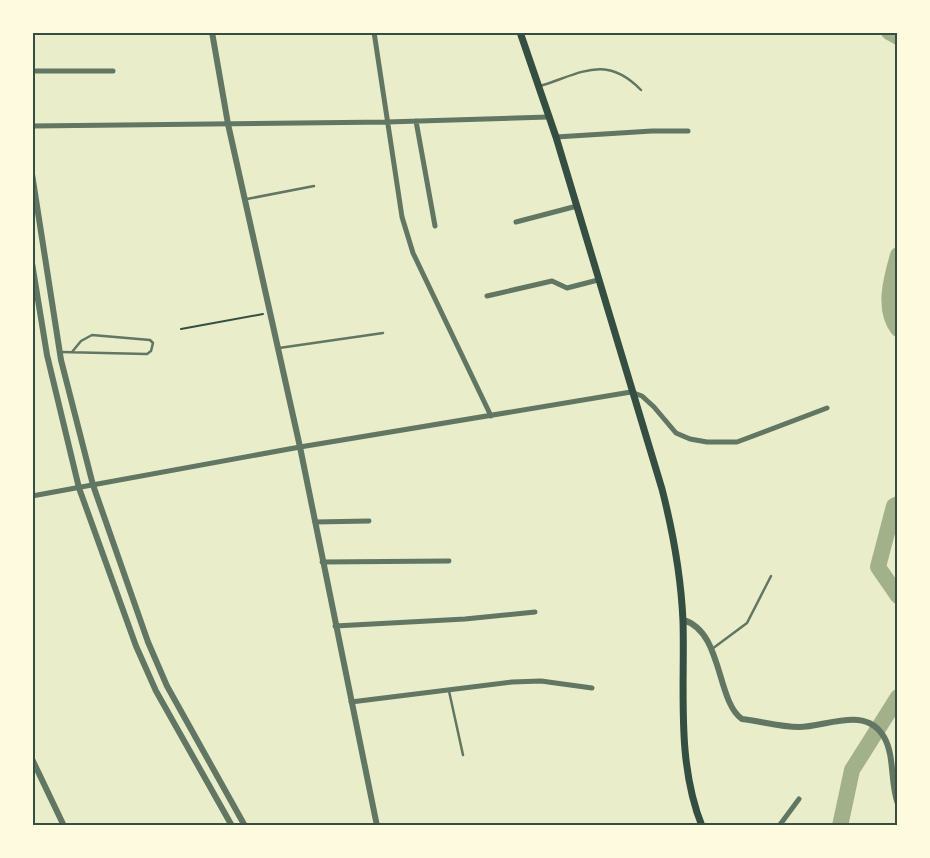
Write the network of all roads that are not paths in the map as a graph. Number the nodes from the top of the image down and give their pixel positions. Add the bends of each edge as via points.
1 (212, 32) edge
2 (374, 32) edge
3 (520, 32) edge
4 (32, 71) edge
5 (113, 71) dead end
6 (538, 87) junction
7 (641, 90) dead end
8 (548, 117) junction
9 (387, 122) junction
10 (416, 122) junction
11 (228, 124) junction
12 (32, 126) edge
13 (688, 131) dead end
14 (556, 136) junction
15 (32, 174) edge
16 (314, 186) dead end
17 (245, 200) junction
18 (577, 206) junction
19 (516, 222) dead end
20 (435, 226) dead end
21 (32, 262) edge
22 (598, 280) junction
23 (487, 296) dead end
24 (383, 333) dead end
25 (279, 348) junction
26 (60, 352) junction
27 (72, 352) junction
28 (631, 392) junction
29 (827, 408) dead end
30 (490, 416) junction
31 (300, 447) junction
32 (93, 485) junction
33 (79, 488) junction
34 (32, 496) edge
35 (369, 521) dead end
36 (315, 522) junction
37 (449, 561) dead end
38 (322, 562) junction
39 (771, 576) dead end
40 (535, 612) dead end
41 (682, 620) junction
42 (336, 626) junction
43 (710, 650) junction
44 (167, 686) junction
45 (592, 688) dead end
46 (449, 690) junction
47 (156, 691) junction
48 (352, 702) junction
49 (463, 755) dead end
50 (32, 759) edge
51 (799, 799) dead end
52 (898, 804) edge
53 (64, 826) edge
54 (232, 826) edge
55 (245, 826) edge
56 (377, 826) edge
57 (702, 826) edge
58 (779, 826) edge

1 - 11 street
2 - 9 street
3 - 6 main road
4 - 5 street
6 - 7 lane via 592,70 613,70 628,77
6 - 8 main road
8 - 10 street
8 - 14 main road
9 - 10 street
9 - 11 street
9 - 30 street via 402,217 413,253
10 - 20 street
11 - 12 street
11 - 17 street
13 - 14 street
14 - 18 main road
15 - 26 street
16 - 17 lane
17 - 25 street
18 - 19 street
18 - 22 main road
21 - 33 street via 47,354
22 - 23 street via 567,288 552,281
22 - 28 main road
24 - 25 lane
25 - 31 street
26 - 27 lane
26 - 32 street
27 - 27 lane via 81,341 92,335 150,340 153,343 147,354
28 - 29 street via 654,406 676,433 707,442 737,442
28 - 30 street
28 - 41 main road via 670,522
30 - 31 street
31 - 32 street
31 - 36 street
32 - 33 street
32 - 44 street via 148,642
33 - 34 street
33 - 47 street via 136,646
35 - 36 street
36 - 38 street
37 - 38 street
38 - 42 street
39 - 43 lane via 747,623
40 - 42 street
41 - 43 street via 692,622 698,628
41 - 57 main road via 687,764
42 - 48 street
43 - 52 street via 718,662 729,705 742,719 799,727 854,718 874,726 888,745
44 - 47 street
44 - 55 street
45 - 46 street via 541,681
46 - 48 street
46 - 49 lane
47 - 54 street
48 - 56 street
50 - 53 street
51 - 58 street

